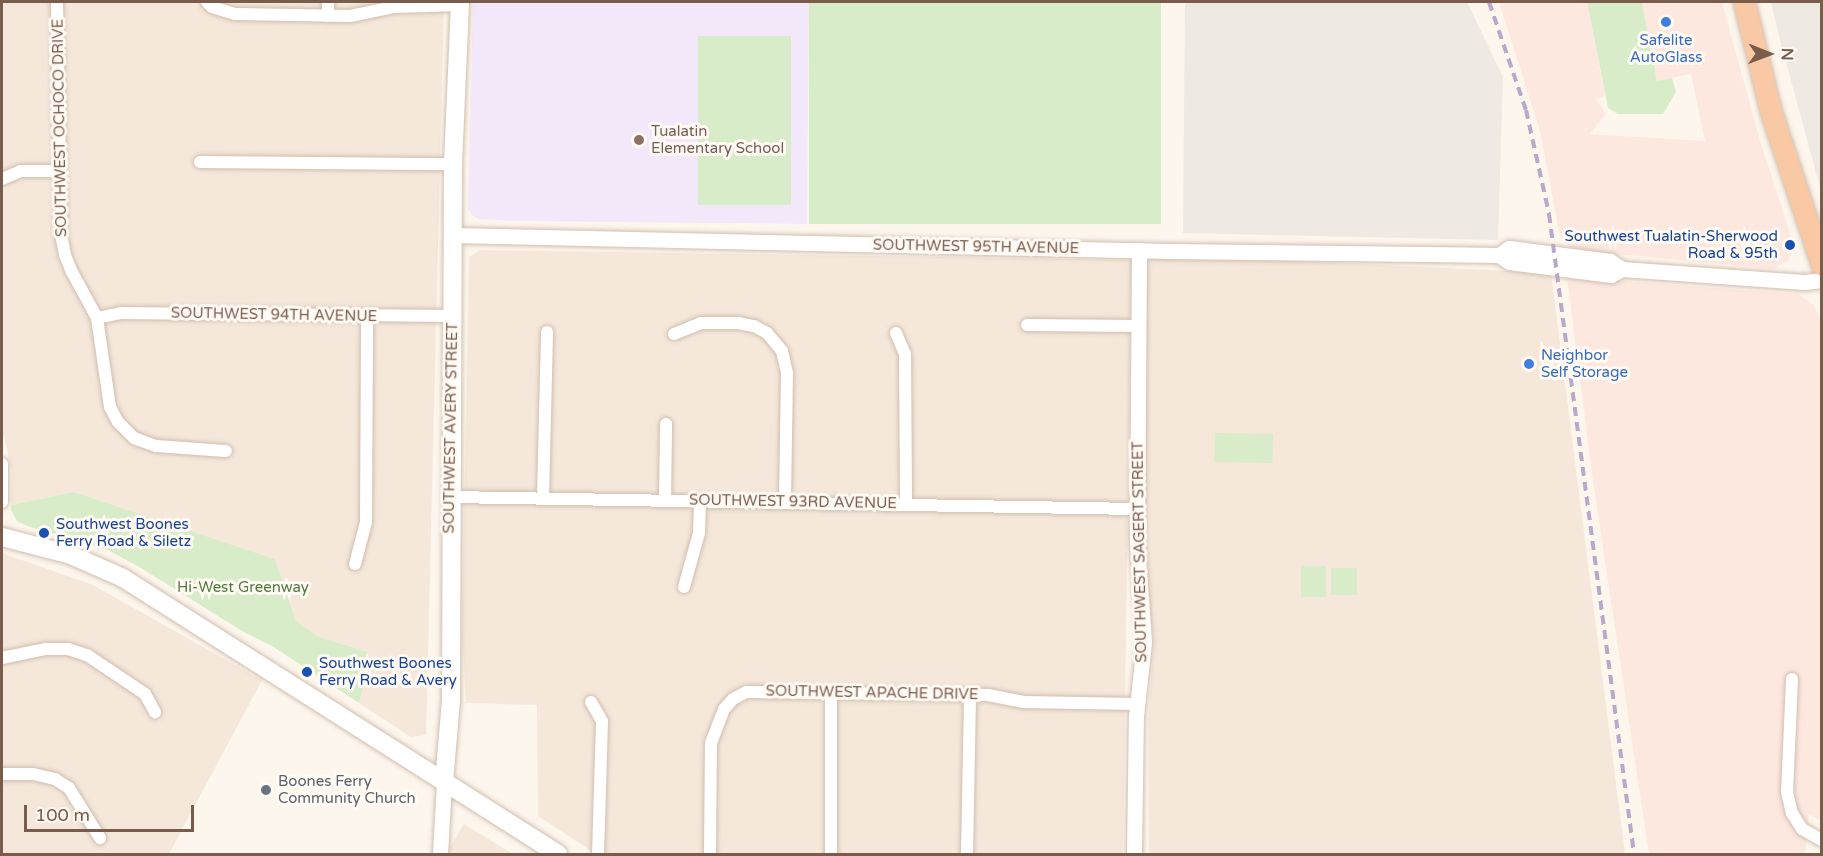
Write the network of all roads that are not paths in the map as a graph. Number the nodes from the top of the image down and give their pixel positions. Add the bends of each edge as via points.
1 (57, 2) edge
2 (207, 2) edge
3 (328, 2) edge
4 (1744, 2) edge
5 (460, 3) edge
6 (328, 16) junction
7 (200, 162) dead end
8 (453, 164) junction
9 (58, 171) junction
10 (2, 179) edge
11 (453, 235) junction
12 (1139, 250) junction
13 (1821, 265) edge
14 (1821, 280) edge
15 (452, 316) junction
16 (367, 317) junction
17 (96, 318) junction
18 (1027, 325) dead end
19 (1139, 326) junction
20 (547, 332) dead end
21 (896, 333) dead end
22 (674, 334) dead end
23 (666, 424) dead end
24 (226, 451) dead end
25 (2, 464) edge
26 (450, 497) junction
27 (543, 498) junction
28 (665, 500) junction
29 (700, 500) junction
30 (785, 501) junction
31 (2, 502) edge
32 (906, 505) junction
33 (1137, 509) junction
34 (2, 537) edge
35 (355, 564) dead end
36 (684, 587) dead end
37 (2, 658) edge
38 (1792, 679) dead end
39 (831, 692) junction
40 (970, 695) junction
41 (591, 702) dead end
42 (1137, 704) junction
43 (155, 712) dead end
44 (2, 774) edge
45 (444, 782) junction
46 (100, 838) dead end
47 (1821, 840) edge
48 (440, 855) edge
49 (558, 855) edge
50 (598, 855) edge
51 (710, 855) edge
52 (831, 855) edge
53 (967, 855) edge
54 (1134, 855) edge

1 - 9 street, SOUTHWEST OCHOCO DRIVE
2 - 6 street via 235,14
3 - 6 street
4 - 13 highway via 1771,112
5 - 6 street via 395,6 350,16
5 - 8 main road, SOUTHWEST AVERY STREET
7 - 8 street
8 - 11 main road, SOUTHWEST AVERY STREET
9 - 10 street via 21,171
9 - 17 street, SOUTHWEST OCHOCO DRIVE via 65,255
11 - 12 street, SOUTHWEST 95TH AVENUE
11 - 15 main road, SOUTHWEST AVERY STREET
12 - 14 street, SOUTHWEST 95TH AVENUE via 1499,255 1509,248 1611,261 1622,269
12 - 19 street, SOUTHWEST SAGERT STREET
15 - 16 street, SOUTHWEST 94TH AVENUE
15 - 26 main road, SOUTHWEST AVERY STREET
16 - 17 street, SOUTHWEST 94TH AVENUE via 121,313
16 - 35 street via 366,522
17 - 24 street, SOUTHWEST OCHOCO DRIVE via 110,406 118,422 134,438 156,446
18 - 19 street
19 - 33 street, SOUTHWEST SAGERT STREET
20 - 27 street
21 - 32 street via 906,354
22 - 30 street via 701,323 738,323 767,333 782,351 787,373
23 - 28 street
25 - 31 street
26 - 27 street, SOUTHWEST 93RD AVENUE
26 - 45 main road, SOUTHWEST AVERY STREET via 451,701
27 - 28 street, SOUTHWEST 93RD AVENUE
28 - 29 street, SOUTHWEST 93RD AVENUE
29 - 30 street, SOUTHWEST 93RD AVENUE
29 - 36 street via 699,533
30 - 32 street, SOUTHWEST 93RD AVENUE
32 - 33 street, SOUTHWEST 93RD AVENUE
33 - 42 street, SOUTHWEST SAGERT STREET via 1144,642
34 - 45 main road via 71,555 108,570
37 - 43 street via 46,649 68,649 87,655 145,694
38 - 47 street via 1787,792 1791,813 1803,829
39 - 40 street, SOUTHWEST APACHE DRIVE
39 - 51 street, SOUTHWEST APACHE DRIVE via 746,692 724,709 711,743
39 - 52 street
40 - 42 street, SOUTHWEST APACHE DRIVE via 1025,702
40 - 53 street
41 - 50 street via 602,721
42 - 54 street, SOUTHWEST SAGERT STREET
44 - 46 street via 33,774 69,788
45 - 48 street, SOUTHWEST AVERY STREET
45 - 49 main road

